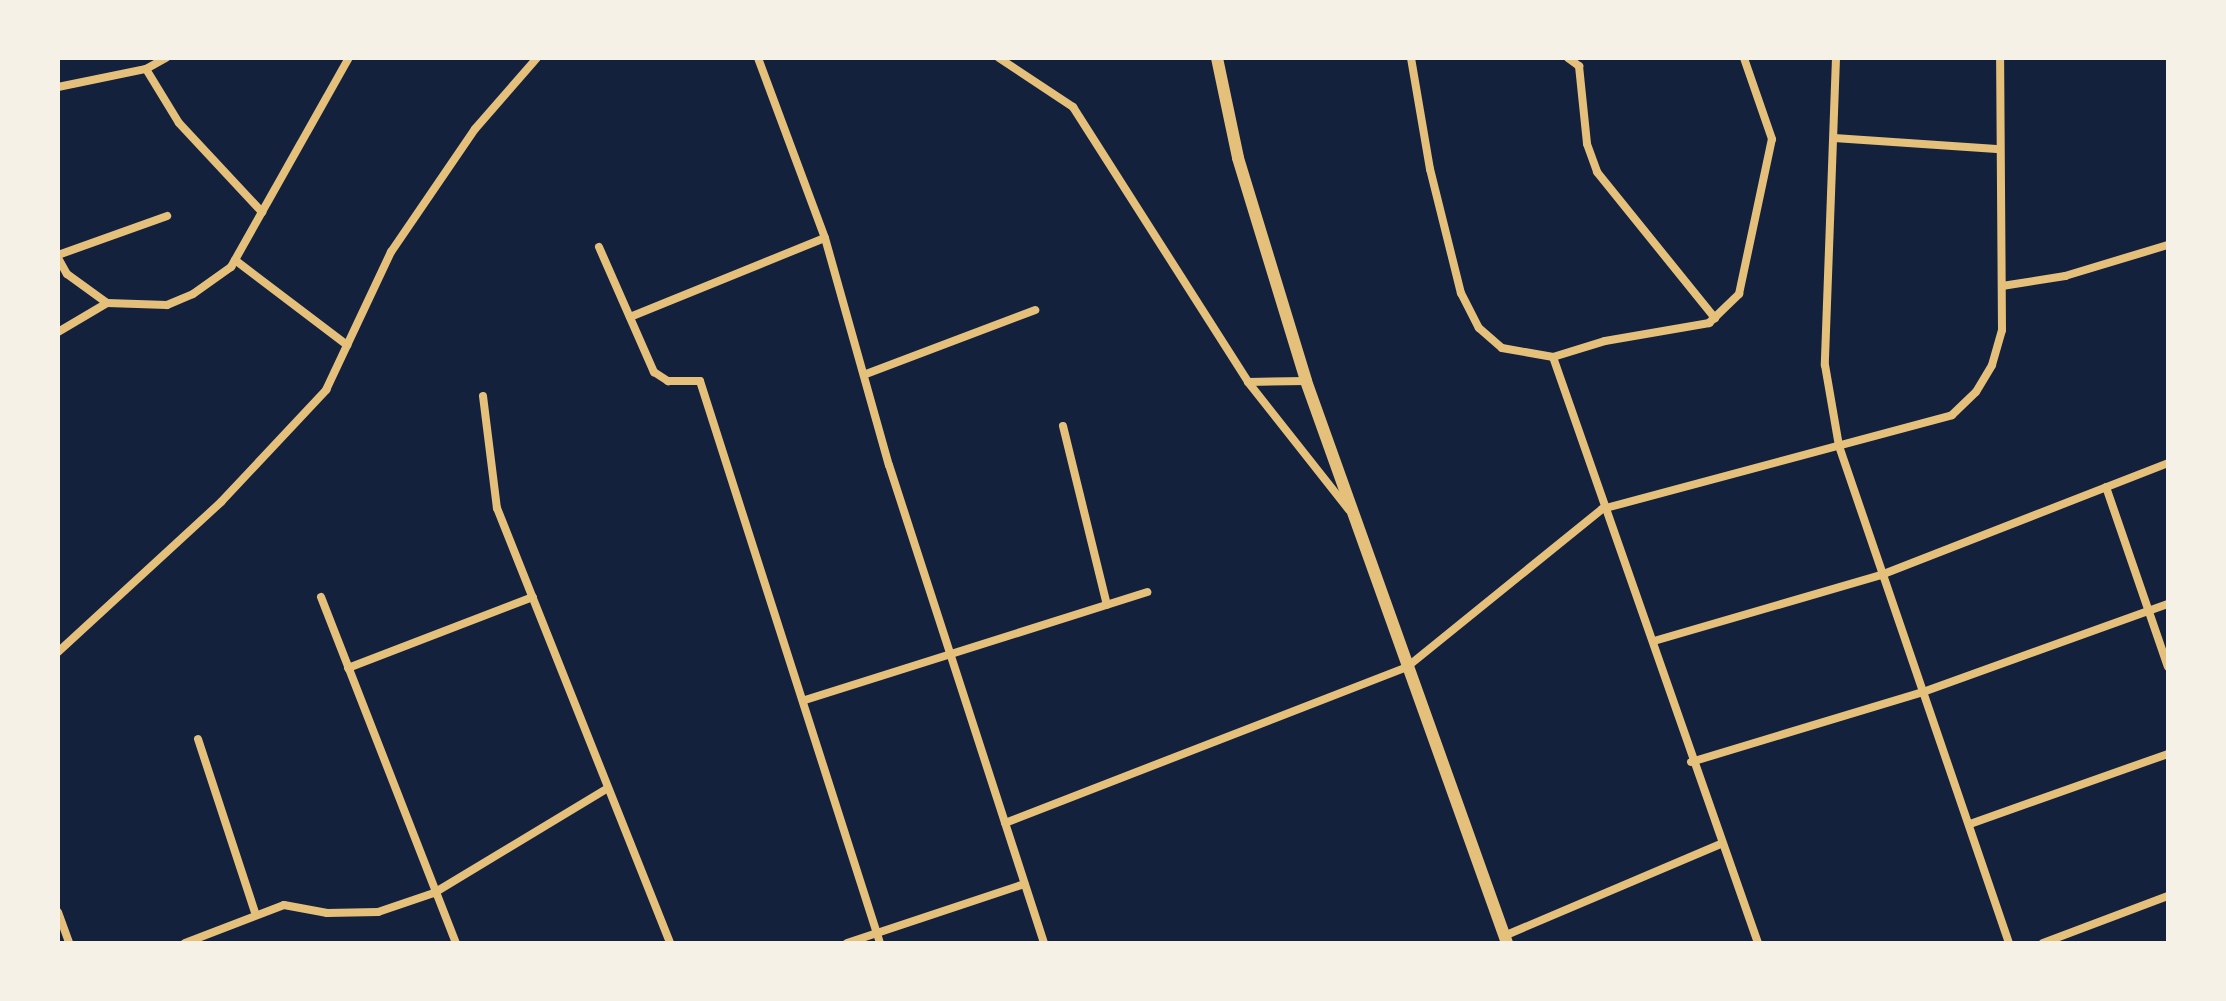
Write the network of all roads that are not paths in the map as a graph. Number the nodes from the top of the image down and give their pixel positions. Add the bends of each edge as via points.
1 (166, 58) edge
2 (349, 58) edge
3 (537, 58) edge
4 (758, 58) edge
5 (999, 58) edge
6 (1217, 58) edge
7 (1411, 58) edge
8 (1568, 58) edge
9 (1744, 58) edge
10 (1836, 58) edge
11 (2000, 58) edge
12 (146, 69) junction
13 (58, 87) edge
14 (1834, 138) junction
15 (1997, 149) junction
16 (262, 212) junction
17 (167, 216) dead end
18 (825, 238) junction
19 (2168, 245) edge
20 (599, 247) dead end
21 (58, 256) edge
22 (235, 260) junction
23 (2002, 286) junction
24 (107, 303) junction
25 (1035, 310) dead end
26 (630, 317) junction
27 (1715, 318) junction
28 (58, 332) edge
29 (347, 345) junction
30 (1553, 357) junction
31 (866, 374) junction
32 (1306, 381) junction
33 (1248, 382) junction
34 (483, 396) dead end
35 (1063, 426) dead end
36 (1839, 446) junction
37 (2168, 463) edge
38 (2106, 487) junction
39 (1602, 509) junction
40 (1352, 514) junction
41 (1881, 575) junction
42 (1147, 592) dead end
43 (321, 597) dead end
44 (533, 597) junction
45 (2168, 604) edge
46 (1107, 605) junction
47 (2149, 611) junction
48 (1654, 641) junction
49 (58, 652) edge
50 (950, 654) junction
51 (1407, 667) junction
52 (2168, 667) edge
53 (348, 668) junction
54 (1923, 692) junction
55 (805, 700) junction
56 (198, 739) dead end
57 (2168, 754) edge
58 (1691, 762) junction
59 (608, 788) junction
60 (1005, 823) junction
61 (1970, 824) junction
62 (1721, 844) junction
63 (1024, 884) junction
64 (434, 893) junction
65 (2168, 896) edge
66 (58, 912) edge
67 (255, 912) junction
68 (876, 932) junction
69 (1506, 939) edge
70 (69, 943) edge
71 (185, 943) edge
72 (456, 943) edge
73 (670, 943) edge
74 (847, 943) edge
75 (880, 943) edge
76 (1044, 943) edge
77 (1758, 943) edge
78 (2009, 943) edge
79 (2043, 943) edge

1 - 12 street
2 - 16 street
3 - 29 street via 475,129 391,252
4 - 18 street
5 - 33 street via 1073,107
6 - 32 street via 1238,158
7 - 30 street via 1430,169 1461,293 1479,328 1502,348
8 - 27 street via 1579,66 1587,144 1597,172
9 - 27 street via 1772,139 1739,294
10 - 14 street
11 - 15 street
12 - 13 street
12 - 16 street via 179,123
14 - 15 street
14 - 36 street via 1825,365
15 - 23 street
16 - 22 street
17 - 21 street
18 - 26 street
18 - 31 street
19 - 23 street via 2065,276
20 - 26 street
21 - 24 street via 67,274
22 - 24 street via 193,294 167,305
22 - 29 street
23 - 36 street via 2002,330 1992,365 1976,392 1952,415
24 - 28 street
25 - 31 street
26 - 55 street via 654,372 668,381 700,381
27 - 30 street
29 - 49 street via 326,390 221,502
30 - 39 street
31 - 50 street via 889,465
32 - 33 street
32 - 40 street
33 - 40 street
34 - 44 street via 497,508
35 - 46 street
36 - 39 street
36 - 41 street
37 - 38 street
38 - 41 street
38 - 47 street
39 - 48 street
39 - 51 street
40 - 51 street
41 - 48 street
41 - 54 street
42 - 46 street
43 - 53 street
44 - 53 street
44 - 59 street
45 - 47 street
46 - 50 street
47 - 52 street
47 - 54 street
48 - 58 street
50 - 55 street
50 - 60 street
51 - 60 street
51 - 69 street
53 - 64 street
54 - 58 street
54 - 61 street
55 - 68 street
56 - 67 street
57 - 61 street
58 - 62 street
59 - 64 street
59 - 73 street
60 - 63 street
61 - 78 street
62 - 69 street
62 - 77 street
63 - 68 street
63 - 76 street
64 - 67 street via 378,912 327,913 299,905
64 - 72 street
65 - 79 street
66 - 70 street
67 - 71 street
68 - 74 street
68 - 75 street

